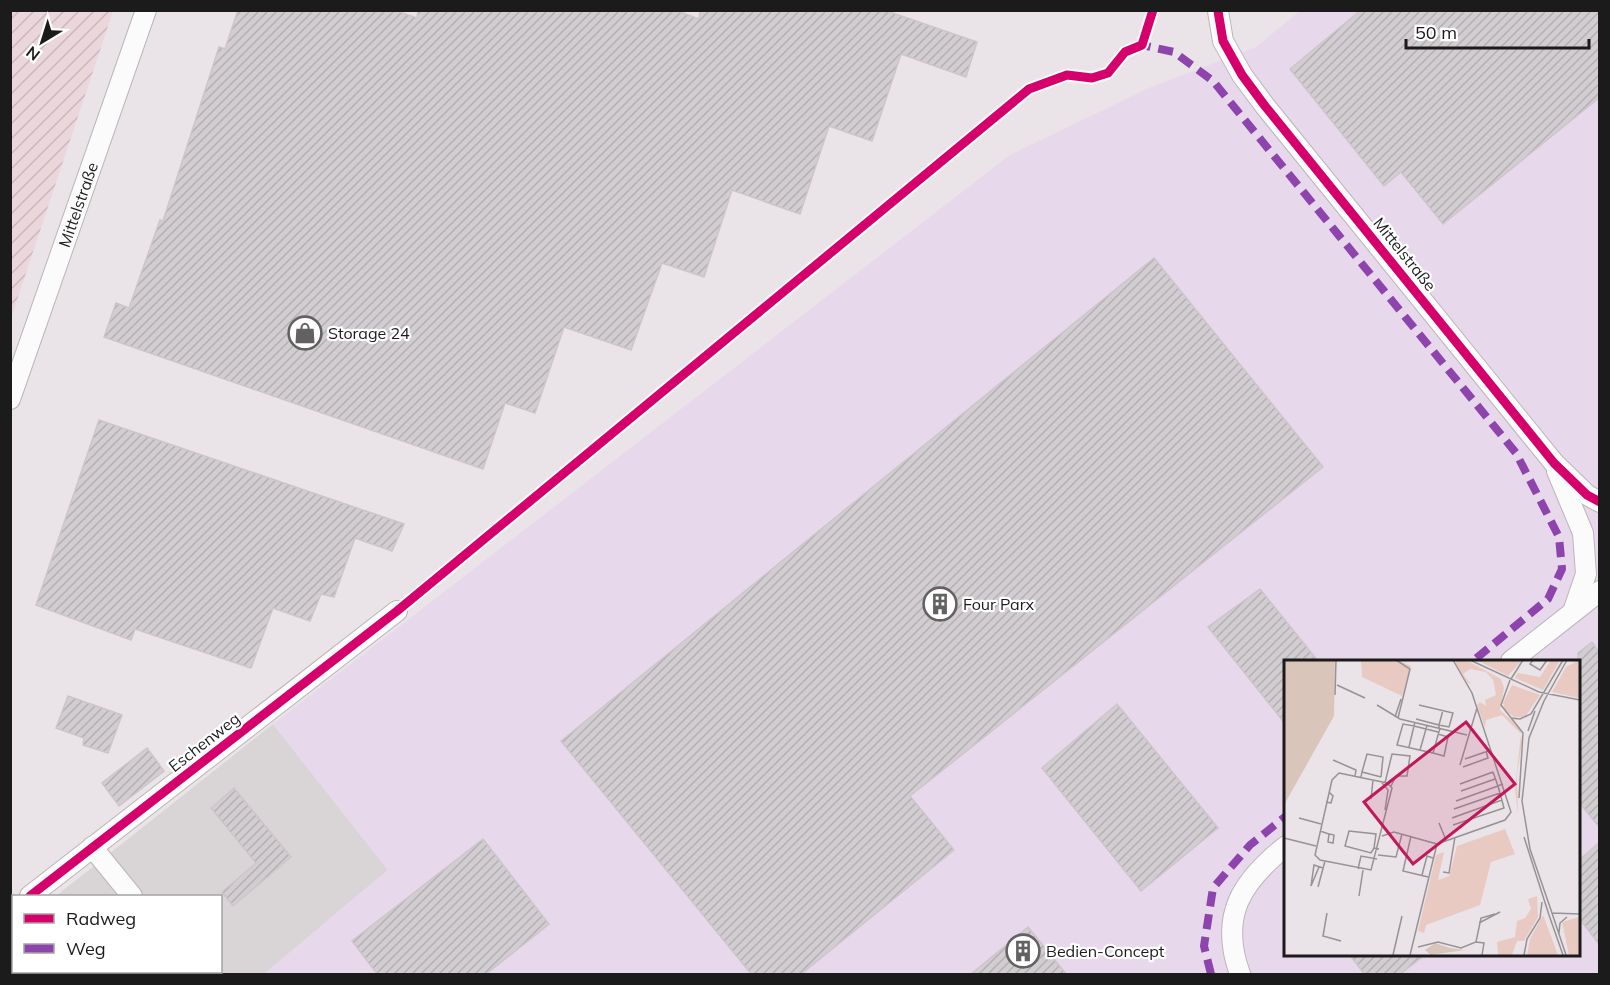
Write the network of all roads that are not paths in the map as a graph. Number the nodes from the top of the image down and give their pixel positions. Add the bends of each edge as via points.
1 (146, 10) edge
2 (1218, 11) edge
3 (10, 399) edge
4 (1554, 463) junction
5 (1599, 502) edge
6 (1599, 591) edge
7 (397, 611) dead end
8 (1573, 612) junction
9 (1512, 660) edge
10 (92, 847) junction
11 (1284, 848) edge
12 (32, 895) edge
13 (130, 895) edge
14 (1240, 975) edge

1 - 3 street, Mittelstraße
2 - 4 street, Mittelstraße via 1223,41 1242,75
4 - 5 street, Mittelstraße
4 - 8 street, Mittelstraße via 1583,533 1586,574
6 - 8 street
7 - 10 street, Eschenweg
8 - 9 street
10 - 12 street, Eschenweg
10 - 13 street
11 - 14 street via 1250,880 1236,910 1232,954

